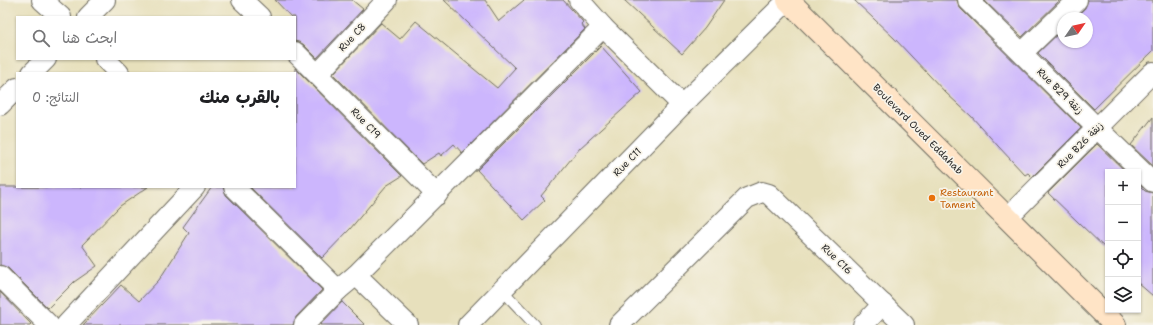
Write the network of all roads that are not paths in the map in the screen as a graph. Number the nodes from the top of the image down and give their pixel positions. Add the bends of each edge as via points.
1 (42, 0) edge
2 (105, 0) edge
3 (242, 0) edge
4 (387, 0) edge
5 (579, 0) edge
6 (788, 0) edge
7 (968, 0) edge
8 (1077, 0) edge
9 (60, 16) edge
10 (89, 16) edge
11 (259, 16) edge
12 (603, 27) junction
13 (296, 53) edge
14 (1022, 53) junction
15 (45, 60) edge
16 (106, 60) edge
17 (33, 72) edge
18 (118, 72) edge
19 (1153, 72) edge
20 (318, 74) junction
21 (16, 89) edge
22 (0, 105) edge
23 (682, 105) junction
24 (1097, 128) junction
25 (1153, 182) edge
26 (194, 188) edge
27 (235, 188) edge
28 (437, 195) junction
29 (1007, 218) junction
30 (356, 275) junction
31 (0, 276) edge
32 (338, 290) junction
33 (503, 290) junction
34 (883, 304) junction
35 (49, 325) edge
36 (66, 325) edge
37 (304, 325) edge
38 (408, 325) edge
39 (468, 325) edge
40 (535, 325) edge
41 (619, 325) edge
42 (863, 325) edge
43 (904, 325) edge
44 (1115, 325) edge

1 - 9 street
2 - 10 street
3 - 11 street
4 - 20 street, Rue C8
5 - 12 street
6 - 23 street, Rue C11
6 - 29 street, Boulevard Oued Eddahab
7 - 14 street, Rue B29 زنقة
8 - 14 street
12 - 23 street
12 - 28 street
13 - 20 street, Rue C19
14 - 24 street, Rue B29 زنقة
15 - 17 street
16 - 18 street
19 - 24 street, Rue B26 زنقة
20 - 28 street, Rue C19
21 - 22 street
23 - 33 street, Rue C11
24 - 25 street, Rue B29 زنقة
24 - 29 street, Rue B26 زنقة
26 - 36 street
27 - 32 street
28 - 30 street
29 - 44 street, Boulevard Oued Eddahab
30 - 32 street
30 - 38 street
31 - 35 street
32 - 37 street
33 - 39 street, Rue C11
33 - 40 lane
34 - 41 street, Rue C16 via 769,194 762,192 747,198
34 - 42 street
34 - 43 street, Rue C16

